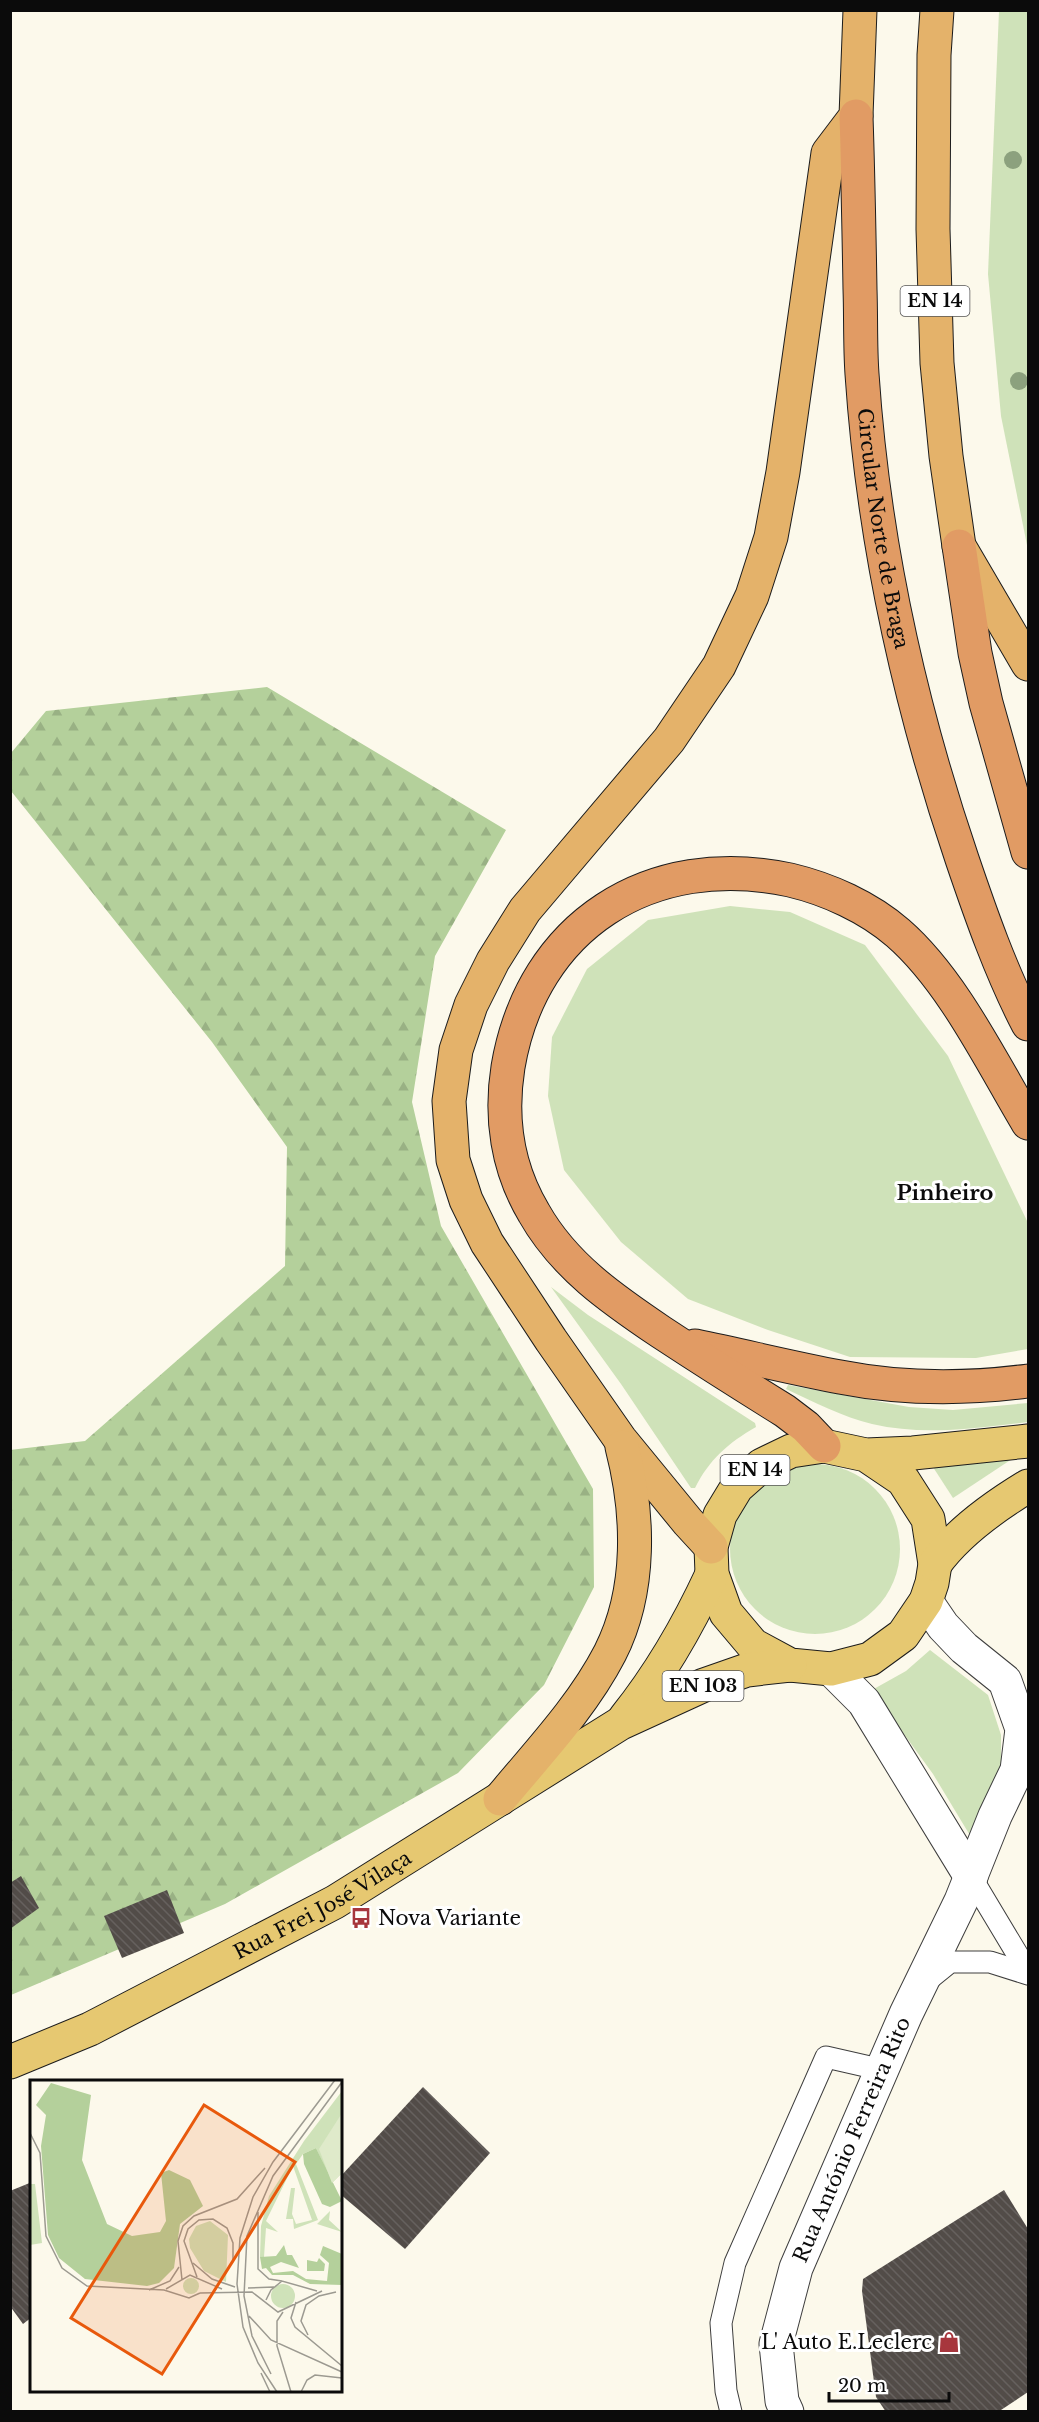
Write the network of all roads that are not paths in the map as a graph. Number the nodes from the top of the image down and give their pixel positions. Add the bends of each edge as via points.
1 (860, 10) edge
2 (937, 10) edge
3 (856, 116) junction
4 (959, 546) junction
5 (1029, 664) edge
6 (1029, 852) edge
7 (1029, 1024) edge
8 (1029, 1123) edge
9 (676, 1342) junction
10 (1029, 1381) edge
11 (620, 1439) junction
12 (1029, 1441) edge
13 (824, 1446) junction
14 (866, 1455) junction
15 (1029, 1486) edge
16 (712, 1560) junction
17 (935, 1563) junction
18 (926, 1602) junction
19 (790, 1665) junction
20 (831, 1669) junction
21 (1017, 1690) edge
22 (621, 1723) junction
23 (500, 1799) junction
24 (971, 1877) junction
25 (1029, 1973) edge
26 (921, 1985) junction
27 (10, 2062) edge
28 (883, 2070) junction
29 (731, 2412) edge
30 (787, 2412) edge

1 - 3 highway, Circular Norte de Braga
2 - 4 highway, EN 14 via 933,229 937,363 945,456
3 - 7 highway, Circular Norte de Braga via 862,373 876,504 899,631 946,811 977,903
3 - 11 highway via 828,153 783,472 771,537 752,596 719,666 669,740 525,910 475,996 456,1050 449,1101 453,1160 466,1200 487,1243
4 - 5 highway
4 - 6 highway via 984,693
8 - 9 highway via 942,979 898,933 863,908 816,886 762,874 710,873 658,883 611,904 575,933 546,966 525,1007 511,1050 503,1096 507,1142 517,1179 534,1214 557,1247 581,1274 612,1299
9 - 10 highway via 897,1385
9 - 13 highway via 784,1411
11 - 16 highway via 681,1514
11 - 23 highway via 635,1522 633,1574 625,1614 611,1651 589,1688
12 - 14 main road, Rua Frei José Vilaça
13 - 14 main road, Rua Frei José Vilaça / EN 14
13 - 16 main road, Rua Frei José Vilaça / EN 14 via 791,1451 762,1464 737,1487 720,1515
14 - 17 main road, Rua Frei José Vilaça via 903,1480 922,1509 928,1519
15 - 17 main road, EN 103 via 947,1546
16 - 19 main road, Rua Frei José Vilaça / EN 103 via 726,1613 753,1645
16 - 22 main road, Rua Frei José Vilaça / EN 103 via 677,1645
17 - 18 main road, EN 103
18 - 20 main road, Rua Frei José Vilaça / EN 103 via 903,1635 879,1653
18 - 21 street via 964,1648
19 - 20 main road, Rua Frei José Vilaça / EN 103
19 - 22 main road, Rua Frei José Vilaça / EN 103 via 747,1670
20 - 24 street via 864,1702
21 - 24 street, Rua António Ferreira Rito via 1022,1729 1017,1770
22 - 23 main road, Rua Frei José Vilaça / EN 103
23 - 27 main road, Rua Frei José Vilaça / EN 103 via 335,1902 90,2029
24 - 25 lane
24 - 26 street, Rua António Ferreira Rito
25 - 26 lane via 990,1962 950,1962
26 - 28 street, Rua António Ferreira Rito
28 - 29 lane via 826,2057 735,2263 721,2324
28 - 30 street, Rua António Ferreira Rito via 796,2268 776,2344

